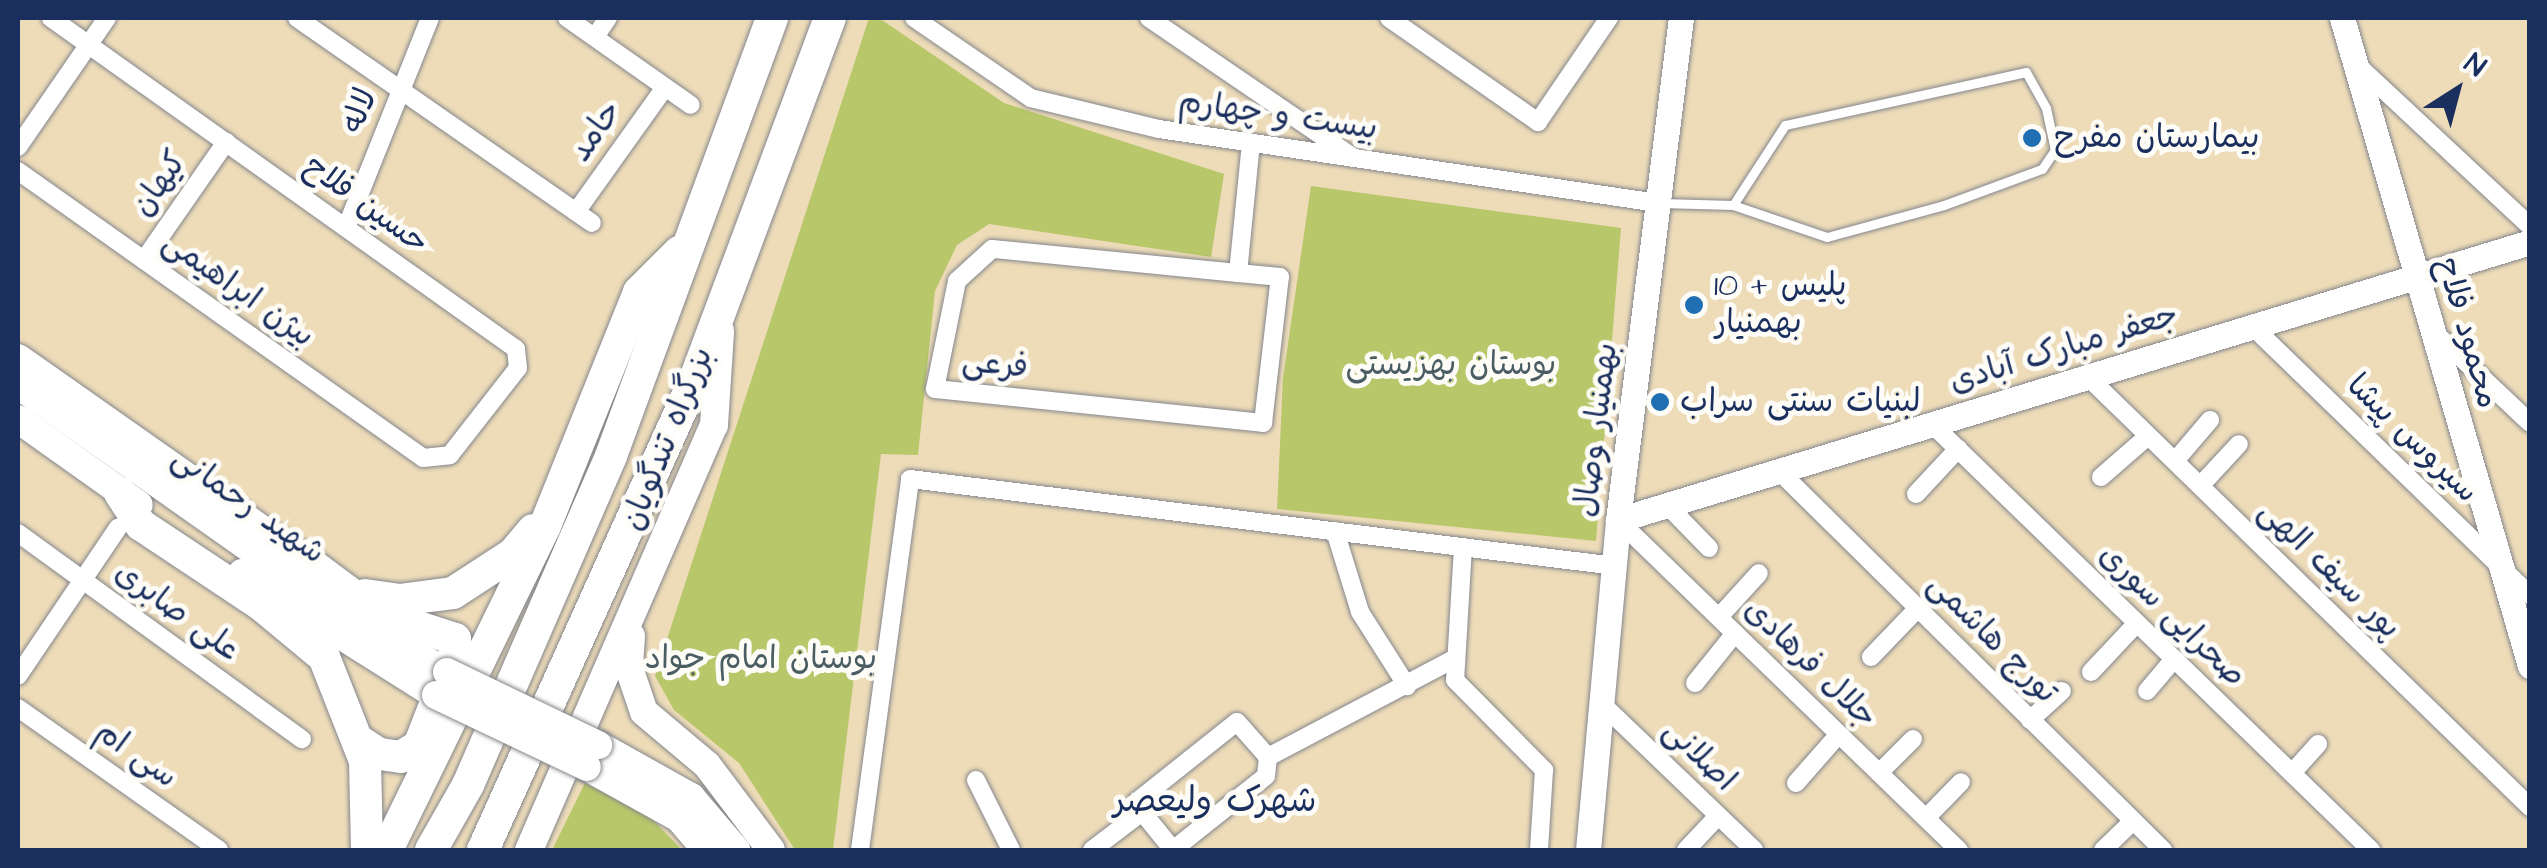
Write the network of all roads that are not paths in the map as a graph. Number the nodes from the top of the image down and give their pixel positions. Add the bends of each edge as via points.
1 (51, 18) edge
2 (106, 18) edge
3 (297, 18) edge
4 (430, 18) edge
5 (567, 18) edge
6 (608, 18) edge
7 (772, 18) edge
8 (830, 18) edge
9 (914, 18) edge
10 (1149, 18) edge
11 (1388, 18) edge
12 (1610, 18) edge
13 (1680, 18) edge
14 (2342, 18) edge
15 (1170, 23) edge
16 (595, 37) junction
17 (88, 44) junction
18 (2355, 63) junction
19 (665, 86) junction
20 (400, 90) junction
21 (692, 105) dead end
22 (226, 142) junction
23 (1251, 143) junction
24 (18, 148) edge
25 (1355, 158) junction
26 (18, 171) edge
27 (1658, 203) junction
28 (1733, 204) junction
29 (2530, 226) edge
30 (346, 228) junction
31 (2530, 242) edge
32 (685, 246) junction
33 (144, 260) junction
34 (1238, 273) junction
35 (2416, 275) junction
36 (722, 302) junction
37 (2252, 326) junction
38 (2432, 330) junction
39 (18, 358) edge
40 (2087, 376) junction
41 (18, 385) edge
42 (18, 420) edge
43 (2210, 420) dead end
44 (1932, 424) junction
45 (2530, 424) edge
46 (2148, 436) junction
47 (2240, 444) dead end
48 (1958, 448) junction
49 (423, 458) joint
50 (2174, 462) junction
51 (567, 470) junction
52 (1779, 471) junction
53 (2101, 477) dead end
54 (2200, 486) junction
55 (120, 493) junction
56 (1916, 494) dead end
57 (1666, 505) junction
58 (1618, 520) junction
59 (118, 528) dead end
60 (1334, 532) junction
61 (18, 534) edge
62 (1463, 547) junction
63 (1709, 548) dead end
64 (300, 556) junction
65 (1616, 566) junction
66 (2501, 567) junction
67 (1759, 572) dead end
68 (82, 580) junction
69 (2530, 595) edge
70 (1918, 608) junction
71 (633, 615) junction
72 (1718, 617) junction
73 (2137, 623) junction
74 (1735, 633) junction
75 (1870, 657) dead end
76 (2174, 659) junction
77 (1452, 660) junction
78 (2530, 666) edge
79 (2090, 672) dead end
80 (18, 676) edge
81 (1695, 683) dead end
82 (442, 684) junction
83 (1407, 686) junction
84 (2062, 690) dead end
85 (2147, 691) dead end
86 (1602, 704) junction
87 (18, 708) edge
88 (2030, 720) junction
89 (1839, 734) junction
90 (302, 739) dead end
91 (1913, 739) dead end
92 (359, 741) junction
93 (2318, 744) dead end
94 (593, 756) junction
95 (1268, 757) junction
96 (1879, 772) junction
97 (2292, 773) junction
98 (976, 780) dead end
99 (1961, 782) dead end
100 (1796, 783) dead end
101 (2530, 807) edge
102 (1142, 812) junction
103 (1718, 816) junction
104 (1926, 818) junction
105 (2133, 821) junction
106 (219, 850) edge
107 (367, 850) edge
108 (387, 850) edge
109 (431, 850) edge
110 (483, 850) edge
111 (529, 850) edge
112 (706, 850) edge
113 (736, 850) edge
114 (771, 850) edge
115 (860, 850) edge
116 (1011, 850) edge
117 (1092, 850) edge
118 (1539, 850) edge
119 (1588, 850) edge
120 (1686, 850) edge
121 (1754, 850) edge
122 (1959, 850) edge
123 (2103, 850) edge
124 (2162, 850) edge
125 (2371, 850) edge

1 - 17 street, حسین فلاح
2 - 17 street
3 - 20 street
4 - 20 street, لاله
5 - 16 street
6 - 16 street
7 - 32 highway, بزرگراه تندگویان
8 - 36 highway, بزرگراه تندگویان
9 - 23 street, بیست و چهارم via 1030,98
10 - 15 street
11 - 12 street via 1538,122
13 - 27 street, بهمنیار وصال
14 - 18 street, محمود فلاح
15 - 25 street
16 - 19 street
17 - 22 street, حسین فلاح
17 - 24 street
18 - 29 street
18 - 35 street, محمود فلاح
19 - 20 street, حامد via 584,217
19 - 21 street
20 - 30 street, لاله
22 - 30 street, حسین فلاح
22 - 33 street, کیهان
23 - 25 street, بیست و چهارم
23 - 34 street
25 - 27 street, بیست و چهارم
26 - 33 street, بیژن ابراهیمی
27 - 28 lane
27 - 58 street, بهمنیار وصال
28 - 28 lane via 1827,237 1944,205 2042,169 2055,150 2046,108 2026,72 1785,125
30 - 49 street, حسین فلاح via 521,358 461,444 450,455
31 - 35 street, جعفر مبارک آبادی
32 - 51 highway via 638,292
32 - 109 highway, بزرگراه تندگویان via 557,588 468,785
33 - 49 street, بیژن ابراهیمی
34 - 34 street, فرعی via 1280,277 1264,423 935,389 957,280 992,249
35 - 37 street, جعفر مبارک آبادی
35 - 38 street, محمود فلاح
36 - 71 main road via 714,425
36 - 110 highway, بزرگراه تندگویان via 610,576
37 - 40 street, جعفر مبارک آبادی
37 - 66 street, سیروس پیشا
38 - 45 street
38 - 66 street, محمود فلاح
39 - 64 main road, شهید رحمانی
40 - 44 street, جعفر مبارک آبادی
40 - 46 street, پور سیف الهی
41 - 82 main road, شهید رحمانی
42 - 55 main road, شهید رحمانی
43 - 50 street
44 - 48 street, صحرایی سوری
44 - 52 street, جعفر مبارک آبادی
46 - 50 street, پور سیف الهی
46 - 53 street
47 - 54 street
48 - 56 street
48 - 73 street, صحرایی سوری
50 - 54 street, پور سیف الهی
51 - 64 highway via 531,534 453,593 398,600 364,594
51 - 108 highway via 436,761
52 - 57 street, جعفر مبارک آبادی
52 - 70 street, تورج هاشمی
54 - 101 street, پور سیف الهی
55 - 82 main road, شهید رحمانی
55 - 92 highway via 141,525 260,604 324,657
57 - 58 street, جعفر مبارک آبادی
57 - 63 street
58 - 65 street, بهمنیار وصال
58 - 72 street, جلال فرهادی
59 - 68 street
60 - 62 street
60 - 83 street via 1360,612
60 - 115 street via 910,479
61 - 68 street, علی صابری
62 - 65 street
62 - 77 street
64 - 92 highway via 378,614 454,639 456,650 419,746 402,757 379,754
65 - 86 street, بهمنیار وصال
66 - 69 street, سیروس پیشا
66 - 78 street, محمود فلاح
67 - 72 street
68 - 80 street
68 - 90 street, علی صابری
70 - 75 street
70 - 88 street, تورج هاشمی
71 - 111 main road
71 - 114 main road via 629,668 644,712 707,765
72 - 74 street, جلال فرهادی
73 - 76 street, صحرایی سوری
73 - 79 street
74 - 81 street
74 - 89 street, جلال فرهادی
76 - 85 street
76 - 97 street, صحرایی سوری
77 - 83 street
77 - 118 street via 1455,680 1544,770
82 - 94 main road, bridge
83 - 95 street
84 - 88 street
86 - 103 street, اصلانی
86 - 119 street, بهمنیار وصال
87 - 106 street, سی ام
88 - 105 street, تورج هاشمی
89 - 96 street, جلال فرهادی
89 - 100 street
91 - 96 street
92 - 107 highway via 370,798
93 - 97 street
94 - 112 main road via 679,818
94 - 113 main road via 691,798
95 - 102 street via 1266,776 1173,850
95 - 102 street via 1236,722 1135,803
96 - 104 street, جلال فرهادی
97 - 125 street, صحرایی سوری
98 - 116 street
99 - 104 street
102 - 117 street
103 - 120 street
103 - 121 street, اصلانی
104 - 122 street, جلال فرهادی
105 - 123 street
105 - 124 street, تورج هاشمی

